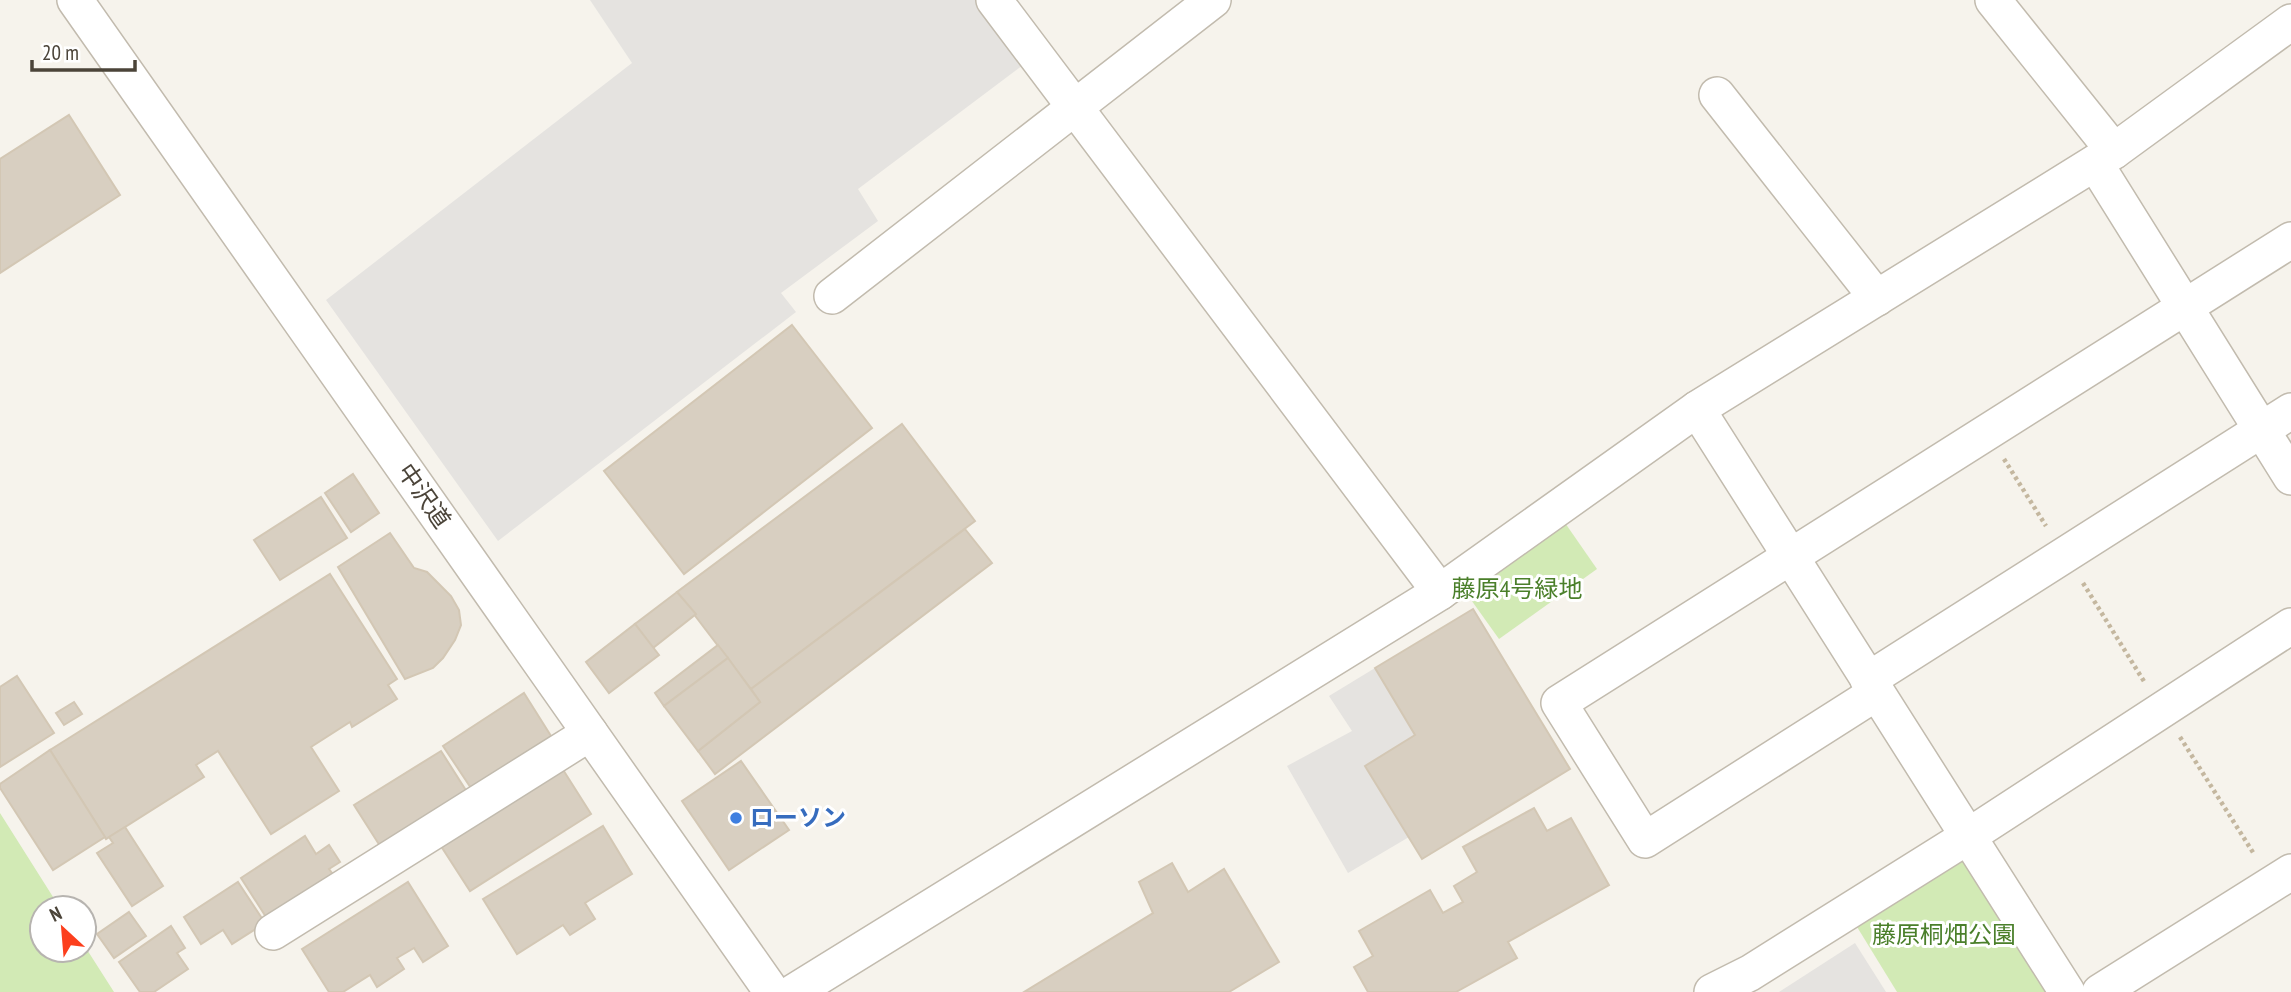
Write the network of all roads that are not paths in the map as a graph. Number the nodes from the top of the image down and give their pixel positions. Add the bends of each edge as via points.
1 (75, 0) edge
2 (994, 0) edge
3 (1213, 0) edge
4 (1996, 1) edge
5 (2291, 22) edge
6 (1717, 95) dead end
7 (1076, 107) junction
8 (2104, 157) junction
9 (2291, 240) edge
10 (832, 296) dead end
11 (1877, 298) junction
12 (2185, 307) junction
13 (1697, 409) junction
14 (2291, 411) edge
15 (2261, 429) junction
16 (2291, 477) edge
17 (1790, 556) junction
18 (1440, 592) junction
19 (2291, 626) edge
20 (1872, 686) junction
21 (590, 733) junction
22 (1967, 837) junction
23 (2281, 878) edge
24 (273, 932) dead end
25 (772, 992) edge
26 (794, 992) edge
27 (1712, 992) edge
28 (2067, 992) edge
29 (2100, 992) edge

1 - 21 street, 中沢道
2 - 7 street
3 - 7 street
4 - 8 street
5 - 8 street
6 - 11 street
7 - 10 street
7 - 18 street
8 - 11 street
8 - 12 street
9 - 12 street
11 - 13 street
12 - 15 street
12 - 17 street
13 - 17 street
13 - 18 street
14 - 15 street
15 - 16 street
15 - 20 street
17 - 20 street
17 - 20 street via 1559,703 1646,840
18 - 26 street
19 - 22 street
20 - 22 street
21 - 24 street
21 - 25 street, 中沢道
22 - 27 street via 1750,973
22 - 28 street
23 - 29 street

